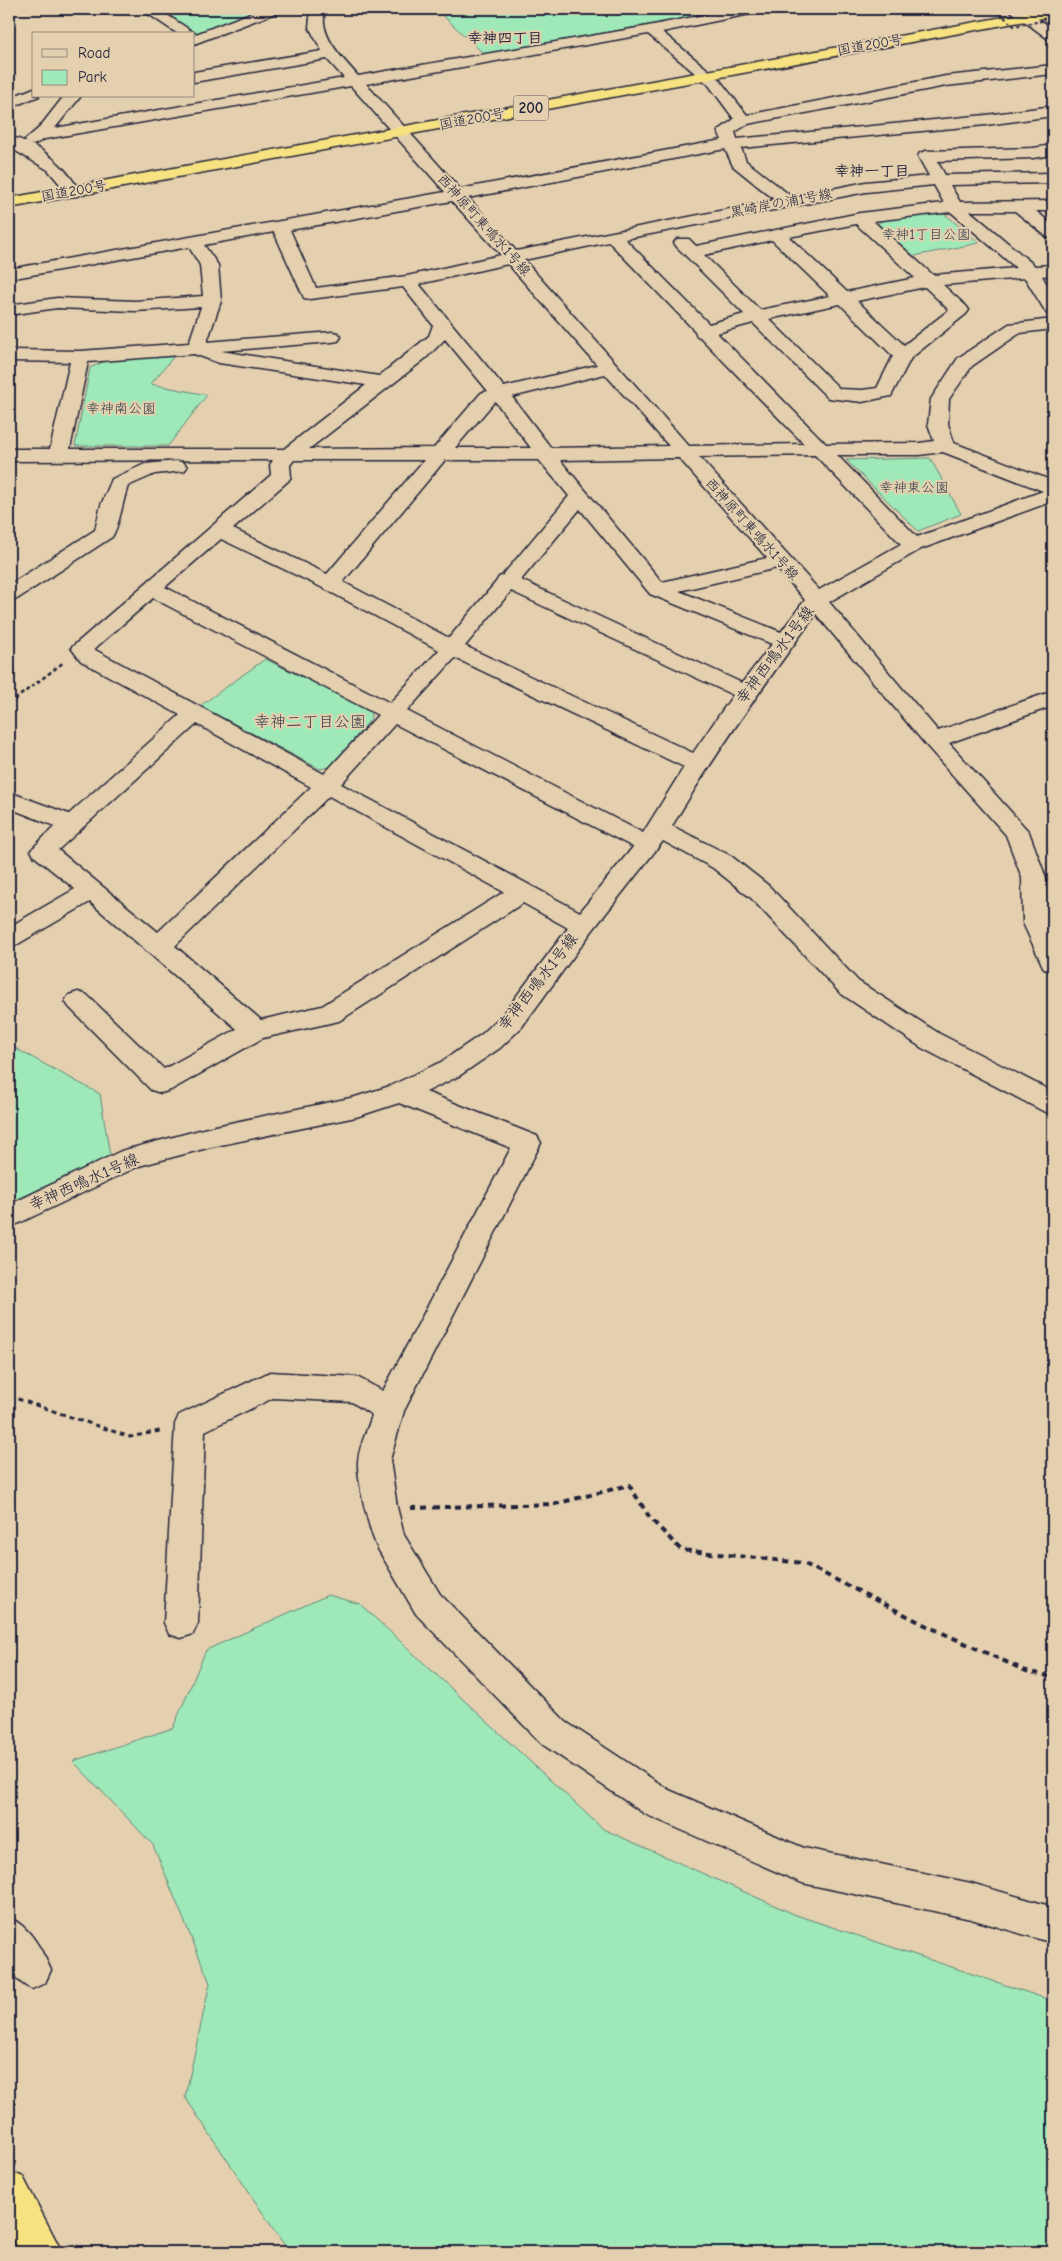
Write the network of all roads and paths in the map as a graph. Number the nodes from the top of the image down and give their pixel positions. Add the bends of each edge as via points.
1 (148, 9) edge
2 (273, 9) edge
3 (318, 9) edge
4 (596, 9) edge
5 (755, 9) edge
6 (996, 10) edge
7 (1025, 11) edge
8 (1053, 12) edge
9 (1053, 18) edge
10 (612, 20) dead end
11 (650, 30) junction
12 (185, 32) edge
13 (195, 36) edge
14 (1053, 36) edge
15 (331, 54) junction
16 (1053, 69) edge
17 (704, 72) junction
18 (195, 77) edge
19 (354, 81) junction
20 (32, 94) edge
21 (71, 98) edge
22 (187, 102) edge
23 (9, 103) edge
24 (1053, 111) edge
25 (744, 120) junction
26 (397, 128) junction
27 (42, 135) junction
28 (14, 144) edge
29 (730, 144) junction
30 (1053, 150) edge
31 (1053, 178) edge
32 (939, 180) junction
33 (70, 188) junction
34 (9, 195) edge
35 (457, 195) junction
36 (787, 201) junction
37 (9, 203) edge
38 (954, 206) junction
39 (1018, 206) junction
40 (1053, 206) edge
41 (860, 218) junction
42 (664, 225) junction
43 (280, 227) junction
44 (1053, 233) edge
45 (776, 235) junction
46 (612, 236) junction
47 (194, 242) junction
48 (692, 252) junction
49 (513, 258) junction
50 (1053, 270) edge
51 (1030, 271) junction
52 (9, 274) edge
53 (407, 281) junction
54 (929, 281) junction
55 (340, 291) junction
56 (846, 298) junction
57 (212, 301) junction
58 (9, 310) edge
59 (1053, 310) edge
60 (756, 316) junction
61 (335, 321) junction
62 (1053, 324) edge
63 (442, 325) junction
64 (703, 332) junction
65 (196, 348) junction
66 (9, 355) edge
67 (903, 355) junction
68 (80, 357) junction
69 (610, 367) junction
70 (323, 372) junction
71 (381, 382) junction
72 (500, 394) junction
73 (945, 446) junction
74 (819, 448) junction
75 (684, 452) junction
76 (59, 454) junction
77 (439, 454) junction
78 (545, 454) junction
79 (9, 455) edge
80 (284, 460) junction
81 (1053, 488) edge
82 (1053, 494) edge
83 (580, 496) junction
84 (219, 530) junction
85 (914, 545) junction
86 (781, 561) junction
87 (506, 581) junction
88 (330, 584) junction
89 (152, 589) junction
90 (657, 590) junction
91 (9, 594) edge
92 (816, 600) junction
93 (785, 641) junction
94 (82, 648) junction
95 (452, 648) junction
96 (746, 693) junction
97 (1053, 698) edge
98 (9, 704) edge
99 (195, 714) junction
100 (390, 714) junction
101 (934, 740) junction
102 (697, 764) junction
103 (326, 785) junction
104 (9, 799) edge
105 (72, 824) junction
106 (653, 837) junction
107 (92, 891) junction
108 (522, 892) junction
109 (583, 925) junction
110 (9, 938) edge
111 (159, 946) junction
112 (1053, 963) edge
113 (78, 1000) dead end
114 (256, 1030) junction
115 (400, 1093) junction
116 (1053, 1104) edge
117 (9, 1217) edge
118 (9, 1396) edge
119 (389, 1410) junction
120 (190, 1424) junction
121 (380, 1508) junction
122 (181, 1623) dead end
123 (1053, 1677) edge
124 (1053, 1925) edge
125 (9, 1936) edge
126 (32, 1970) dead end
127 (9, 2191) edge
128 (42, 2252) edge

1 - 12 street
2 - 13 street
3 - 15 street, 西神原町東鳴水1号線 via 315,15 318,34
4 - 10 path
5 - 11 street
6 - 9 path, bridge via 1014,26
7 - 8 highway, 国道200号 / 200
7 - 9 path, bridge
7 - 14 street
7 - 17 highway, 国道200号 / 200
11 - 17 street
11 - 19 street
15 - 18 street
15 - 19 street, 西神原町東鳴水1号線
16 - 25 street via 946,81
17 - 25 street
17 - 26 highway, 国道200号 / 200
19 - 22 street
19 - 26 street, 西神原町東鳴水1号線
20 - 23 street
21 - 27 street via 64,103
22 - 27 street
24 - 29 street
25 - 29 street via 726,131
26 - 33 highway, 国道200号 / 200
26 - 35 street, 西神原町東鳴水1号線
27 - 28 street
28 - 33 street via 46,160
29 - 35 street
29 - 36 street via 739,163
30 - 32 street via 926,156
31 - 32 street, 黒崎岸の浦1号線
32 - 36 street, 黒崎岸の浦1号線 via 866,187
32 - 38 street
33 - 34 highway, 国道200号 / 200
33 - 37 highway, 国道200号 / 200
35 - 43 street
35 - 49 street, 西神原町東鳴水1号線
36 - 42 street, 黒崎岸の浦1号線
38 - 39 street
38 - 41 street
38 - 51 street
39 - 40 street
39 - 44 street
41 - 45 street
41 - 54 street
42 - 46 street, 黒崎岸の浦1号線
42 - 48 street
43 - 47 street
43 - 55 street, 黒崎岸の浦1号線 via 310,294
45 - 48 street
45 - 56 street
46 - 49 street, 黒崎岸の浦1号線 via 528,252
46 - 64 street
47 - 52 street
47 - 57 street via 208,265
48 - 60 street
49 - 53 street, 黒崎岸の浦1号線
49 - 69 street, 西神原町東鳴水1号線
50 - 51 street
51 - 54 street
51 - 59 street
53 - 55 street, 黒崎岸の浦1号線
53 - 63 street
54 - 56 street
54 - 67 street via 960,310
55 - 61 street
56 - 60 street
56 - 67 street
57 - 58 street via 135,306 33,303
57 - 65 street
60 - 64 street
60 - 67 street via 835,394 862,396 884,392
61 - 65 street
61 - 70 street
62 - 73 street via 1015,328 965,362 940,399 938,424
63 - 71 street via 437,338
63 - 72 street
64 - 74 street
65 - 68 street
65 - 70 street via 220,357
66 - 68 street
68 - 76 street
69 - 72 street
69 - 75 street, 西神原町東鳴水1号線
70 - 71 street
71 - 80 street
72 - 77 street via 488,397
72 - 78 street
73 - 74 street via 919,449
73 - 81 street
74 - 75 street
74 - 85 street
75 - 78 street
75 - 86 street, 西神原町東鳴水1号線
76 - 79 street
76 - 80 street
77 - 78 street
77 - 80 street
77 - 88 street
78 - 83 street
80 - 84 street via 282,477
80 - 91 street via 152,468 119,483 105,533
82 - 85 street
83 - 87 street
83 - 90 street
84 - 88 street
84 - 89 street
85 - 92 street
86 - 90 street
86 - 92 street, 西神原町東鳴水1号線
87 - 95 street
87 - 96 street
88 - 95 street
89 - 94 street
89 - 100 street
90 - 93 street
92 - 93 street, 幸神西鳴水1号線
92 - 101 street, 西神原町東鳴水1号線
93 - 96 street, 幸神西鳴水1号線
94 - 98 path
94 - 99 street via 89,656
95 - 100 street
95 - 102 street
96 - 102 street, 幸神西鳴水1号線
97 - 101 street
99 - 103 street
99 - 105 street
100 - 103 street
100 - 106 street
101 - 112 street, 西神原町東鳴水1号線 via 1017,832 1034,878 1036,923
102 - 106 street, 幸神西鳴水1号線
103 - 108 street
103 - 111 street
104 - 105 street
105 - 107 street via 43,850
106 - 109 street, 幸神西鳴水1号線
106 - 116 street via 722,862 760,892 849,987 931,1041
107 - 110 street
107 - 111 street
108 - 109 street
108 - 114 street via 330,1014
109 - 115 street, 幸神西鳴水1号線 via 512,1021 491,1041 450,1069
111 - 114 street
113 - 114 street via 161,1083
115 - 117 street, 幸神西鳴水1号線 via 356,1107 211,1136 131,1158
115 - 119 street via 527,1143
118 - 120 path via 130,1437
119 - 120 street via 357,1390 270,1385
119 - 121 street via 374,1460
120 - 122 street
121 - 123 path via 555,1504 629,1485 650,1518 681,1550 803,1563 925,1626 1026,1671
121 - 124 street via 389,1539 428,1604 554,1733 657,1802 802,1865 971,1901
125 - 126 street
127 - 128 highway

